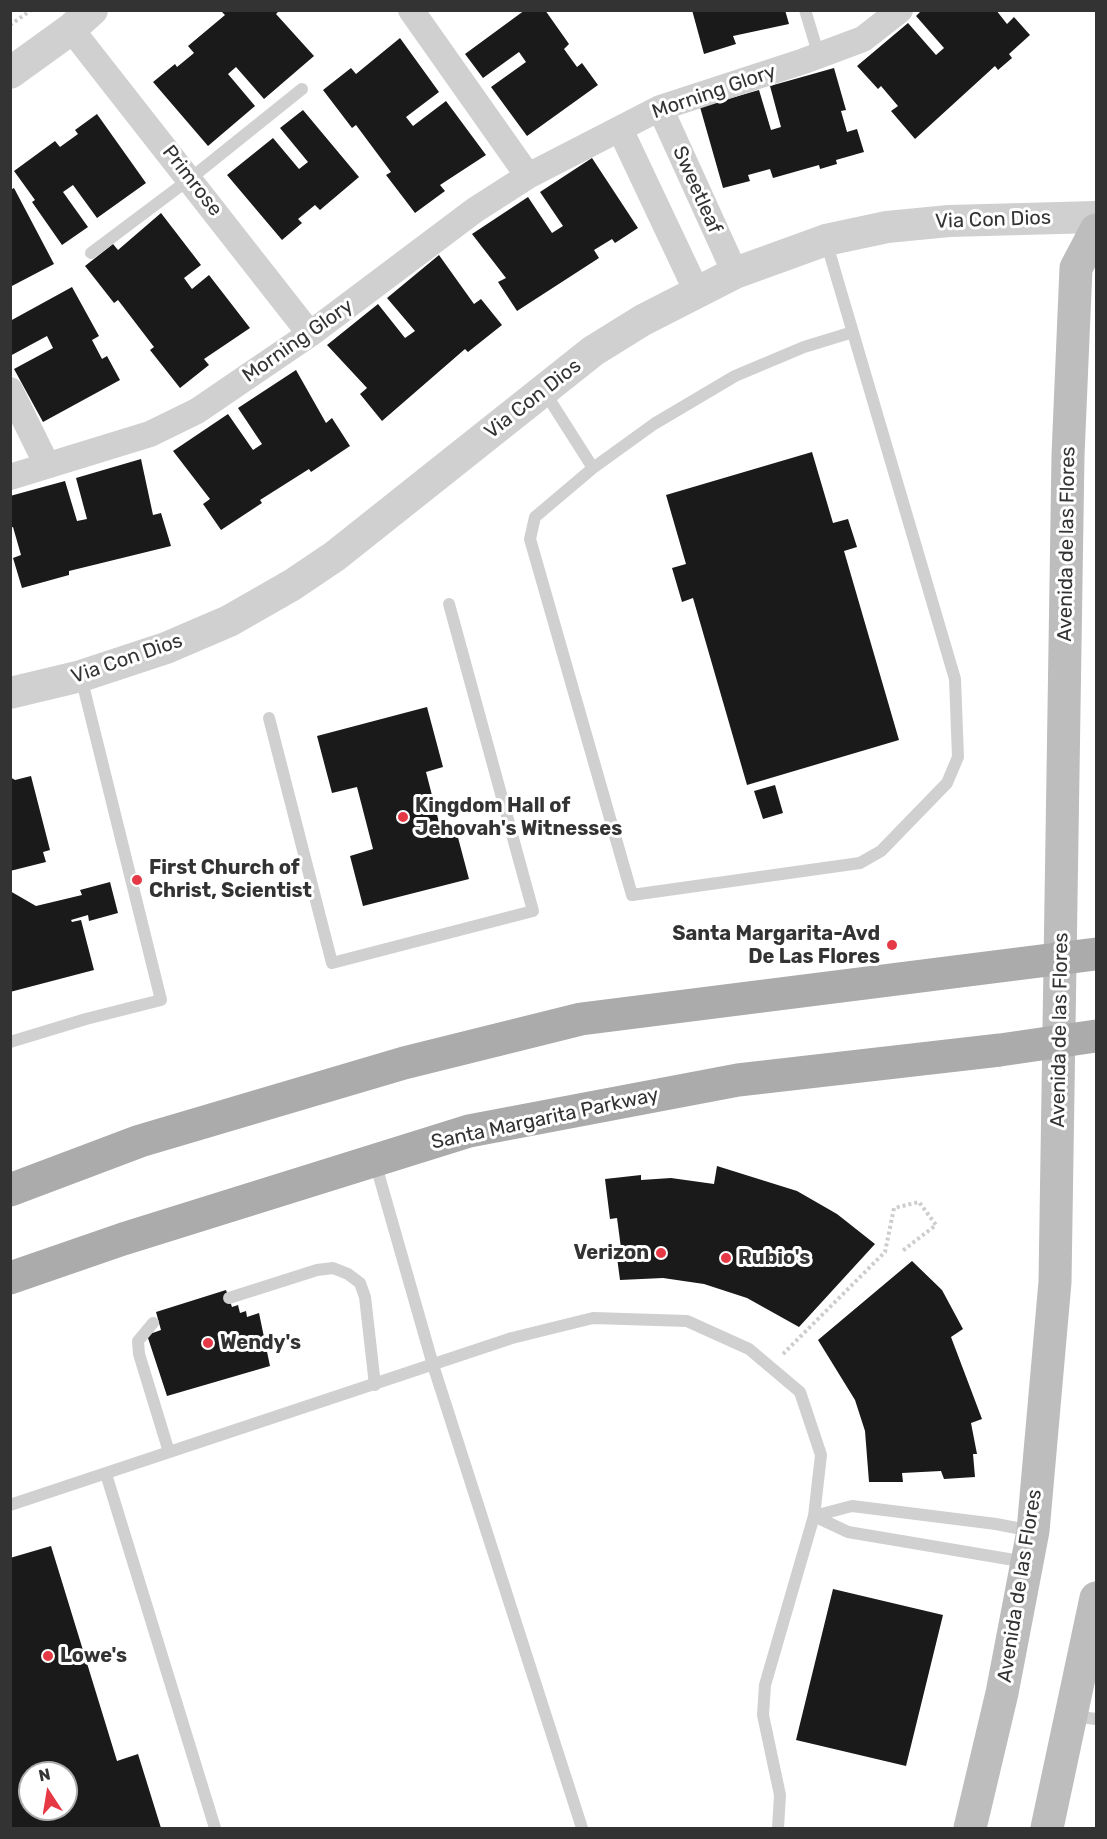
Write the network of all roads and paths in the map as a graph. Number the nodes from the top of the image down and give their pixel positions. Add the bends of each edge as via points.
1 (31, 10) edge
2 (411, 10) edge
3 (805, 10) edge
4 (900, 10) edge
5 (81, 20) edge
6 (10, 25) edge
7 (819, 56) junction
8 (10, 73) edge
9 (302, 89) dead end
10 (660, 108) junction
11 (620, 129) junction
12 (528, 176) junction
13 (191, 178) junction
14 (1096, 217) edge
15 (1096, 230) edge
16 (826, 240) junction
17 (91, 253) dead end
18 (735, 273) junction
19 (697, 292) junction
20 (853, 332) junction
21 (310, 334) junction
22 (10, 390) edge
23 (543, 390) junction
24 (47, 465) junction
25 (593, 468) junction
26 (10, 477) edge
27 (449, 604) dead end
28 (81, 676) junction
29 (10, 693) edge
30 (268, 718) dead end
31 (1096, 954) edge
32 (1061, 957) junction
33 (1096, 1036) edge
34 (10, 1042) edge
35 (1058, 1042) junction
36 (374, 1158) junction
37 (10, 1190) edge
38 (901, 1252) dead end
39 (10, 1278) edge
40 (229, 1298) dead end
41 (153, 1323) dead end
42 (433, 1365) junction
43 (770, 1367) junction
44 (375, 1385) junction
45 (169, 1452) junction
46 (106, 1474) junction
47 (10, 1505) edge
48 (814, 1516) junction
49 (1033, 1531) junction
50 (1027, 1563) junction
51 (1096, 1598) edge
52 (1085, 1717) edge
53 (215, 1828) edge
54 (582, 1828) edge
55 (778, 1828) edge
56 (970, 1828) edge
57 (1047, 1828) edge

1 - 6 path
2 - 12 street
3 - 7 lane
4 - 7 street, Morning Glory via 863,39
5 - 8 street
5 - 13 street, Primrose
7 - 10 street, Morning Glory
9 - 13 lane
10 - 11 street, Morning Glory
10 - 18 street, Sweetleaf
11 - 12 street, Morning Glory
11 - 19 street
12 - 21 street, Morning Glory via 475,210
13 - 17 lane
13 - 21 street, Primrose
14 - 16 street, Via Con Dios via 949,221 887,227
15 - 32 main road, Avenida de las Flores via 1076,268 1066,517
16 - 18 street, Via Con Dios
16 - 20 lane
18 - 19 street, Via Con Dios
19 - 23 street, Via Con Dios via 593,351
20 - 25 lane via 804,347 735,376 654,424
20 - 25 lane via 955,679 958,757 947,783 881,851 860,863 632,895 530,539 535,517
21 - 24 street, Morning Glory via 197,411 150,434
22 - 24 street
23 - 25 lane
23 - 28 street, Via Con Dios via 335,556 292,585 229,621 166,648
24 - 26 street, Morning Glory
27 - 30 lane via 533,911 332,963
28 - 29 street, Via Con Dios
28 - 34 lane via 160,1000
31 - 32 main road
32 - 35 main road, Avenida de las Flores
32 - 37 main road via 581,1019 404,1063 140,1141
33 - 35 main road, Santa Margarita Parkway
35 - 36 main road, Santa Margarita Parkway via 738,1080 469,1131
35 - 49 main road, Avenida de las Flores via 1055,1282
36 - 39 main road, Santa Margarita Parkway
36 - 42 lane
38 - 43 path via 936,1225 919,1202 894,1208 885,1252
40 - 44 lane via 317,1270 333,1268 348,1274 360,1283 365,1297
41 - 45 lane via 138,1341 139,1354
42 - 43 lane via 512,1338 593,1318 687,1321 749,1349
42 - 44 lane
42 - 54 lane
43 - 48 lane via 800,1392 821,1455
44 - 45 lane
45 - 46 lane
46 - 47 lane
46 - 53 lane
48 - 49 lane via 852,1506
48 - 50 lane via 848,1532
48 - 55 lane via 765,1685 763,1715 780,1796
49 - 50 main road, Avenida de las Flores
50 - 56 main road, Avenida de las Flores
51 - 52 main road
52 - 57 main road

